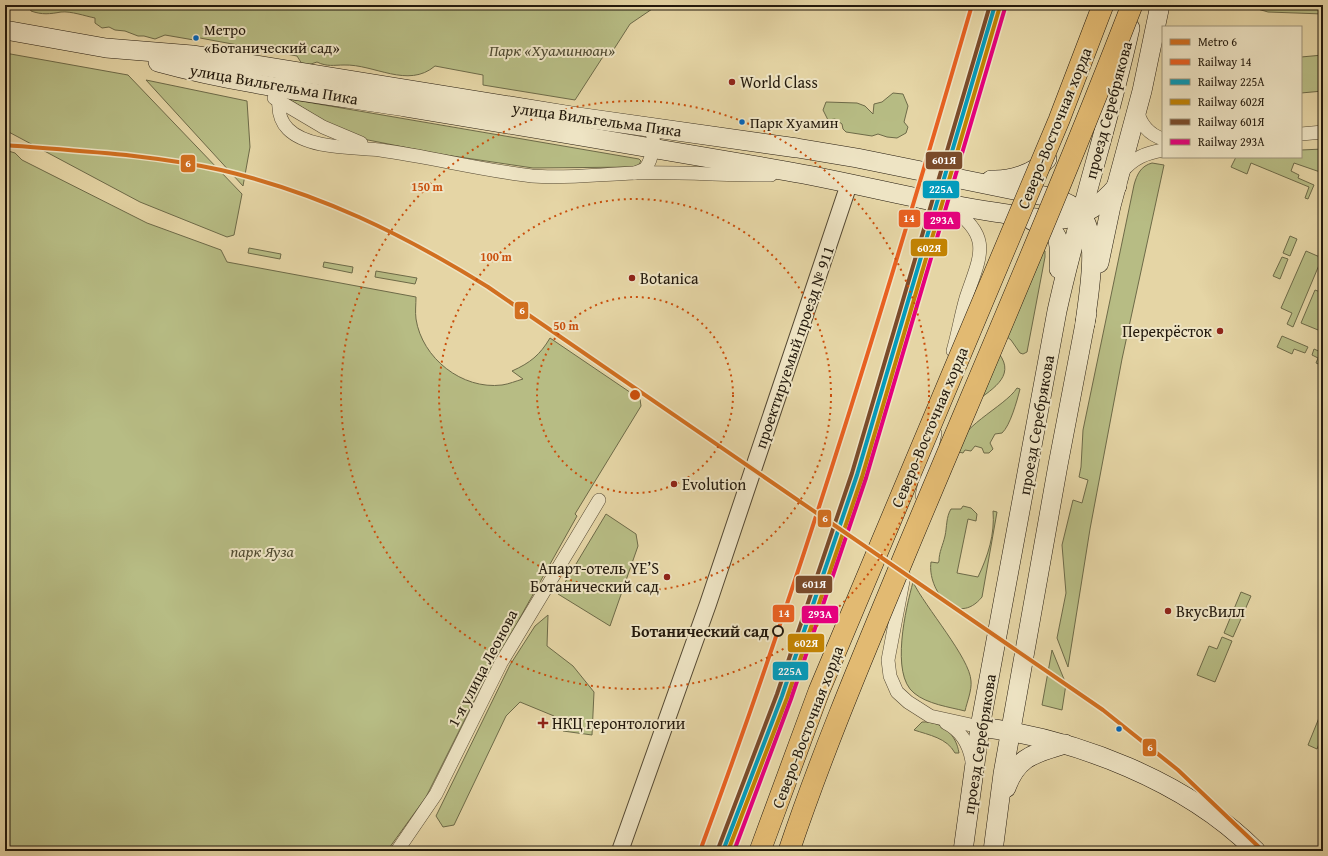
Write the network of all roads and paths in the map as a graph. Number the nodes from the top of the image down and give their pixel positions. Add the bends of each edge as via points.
1 (1104, 5) edge
2 (1133, 5) edge
3 (1160, 5) edge
4 (5, 30) edge
5 (106, 48) junction
6 (296, 72) junction
7 (280, 94) junction
8 (1137, 109) junction
9 (646, 126) junction
10 (1323, 132) edge
11 (1302, 134) edge
12 (1162, 138) edge
13 (652, 147) junction
14 (1162, 150) edge
15 (381, 151) junction
16 (635, 173) junction
17 (809, 175) junction
18 (962, 179) junction
19 (1118, 181) junction
20 (849, 184) junction
21 (946, 203) junction
22 (1081, 214) junction
23 (1016, 215) junction
24 (1057, 311) junction
25 (1085, 324) junction
26 (599, 500) dead end
27 (930, 716) junction
28 (980, 727) junction
29 (1011, 731) junction
30 (1065, 744) junction
31 (974, 768) junction
32 (998, 810) junction
33 (397, 851) edge
34 (620, 851) edge
35 (760, 851) edge
36 (788, 851) edge
37 (963, 851) edge
38 (993, 851) edge
39 (1256, 851) edge

1 - 18 main road via 1054,150 1034,170 1021,176 998,180
1 - 35 main road, Северо-Восточная хорда, bridge via 1059,120 819,691
2 - 22 main road, проезд Серебрякова via 1117,85
2 - 36 main road, Северо-Восточная хорда, bridge via 1076,149 847,696
3 - 8 main road, проезд Серебрякова
4 - 5 main road, улица Вильгельма Пика
5 - 6 main road, улица Вильгельма Пика via 192,55
5 - 7 main road, улица Вильгельма Пика via 170,65 252,82
6 - 7 street via 288,74 283,79
6 - 9 main road, улица Вильгельма Пика
7 - 13 main road, улица Вильгельма Пика
7 - 15 street via 323,127
7 - 15 street via 280,116 287,128 299,137 314,142
8 - 12 street via 1142,124 1149,132
8 - 19 main road, проезд Серебрякова
9 - 13 street via 652,132
9 - 18 main road, улица Вильгельма Пика via 857,158
10 - 11 street
13 - 16 street via 648,165
13 - 17 main road, улица Вильгельма Пика
14 - 19 street via 1143,154 1134,160
15 - 16 street via 533,176
16 - 17 street
17 - 20 main road, улица Вильгельма Пика
18 - 22 main road, улица Вильгельма Пика via 1049,197 1062,201
19 - 22 main road, улица Вильгельма Пика via 1110,195
19 - 25 main road, проезд Серебрякова
20 - 21 main road, улица Вильгельма Пика
20 - 34 street, проектируемый проезд № 911 via 708,604
21 - 23 main road, улица Вильгельма Пика
21 - 27 street via 973,227 981,254 966,298 950,364 888,660 890,676 897,692
22 - 23 main road, улица Вильгельма Пика via 1065,219
22 - 24 main road, проезд Серебрякова
22 - 25 main road via 1091,239 1092,253
23 - 24 main road via 1050,227 1055,232 1059,244
24 - 28 main road, проезд Серебрякова
25 - 29 main road, проезд Серебрякова
26 - 33 street, 1-я улица Леонова via 504,656 436,794
27 - 28 street
27 - 31 street via 953,726 963,736 968,744
28 - 29 main road
28 - 31 main road, проезд Серебрякова
29 - 30 main road
29 - 32 main road, проезд Серебрякова
30 - 32 main road via 1033,755 1015,768
30 - 39 main road via 1114,761 1162,784 1225,824
31 - 37 main road, проезд Серебрякова
32 - 38 main road, проезд Серебрякова

